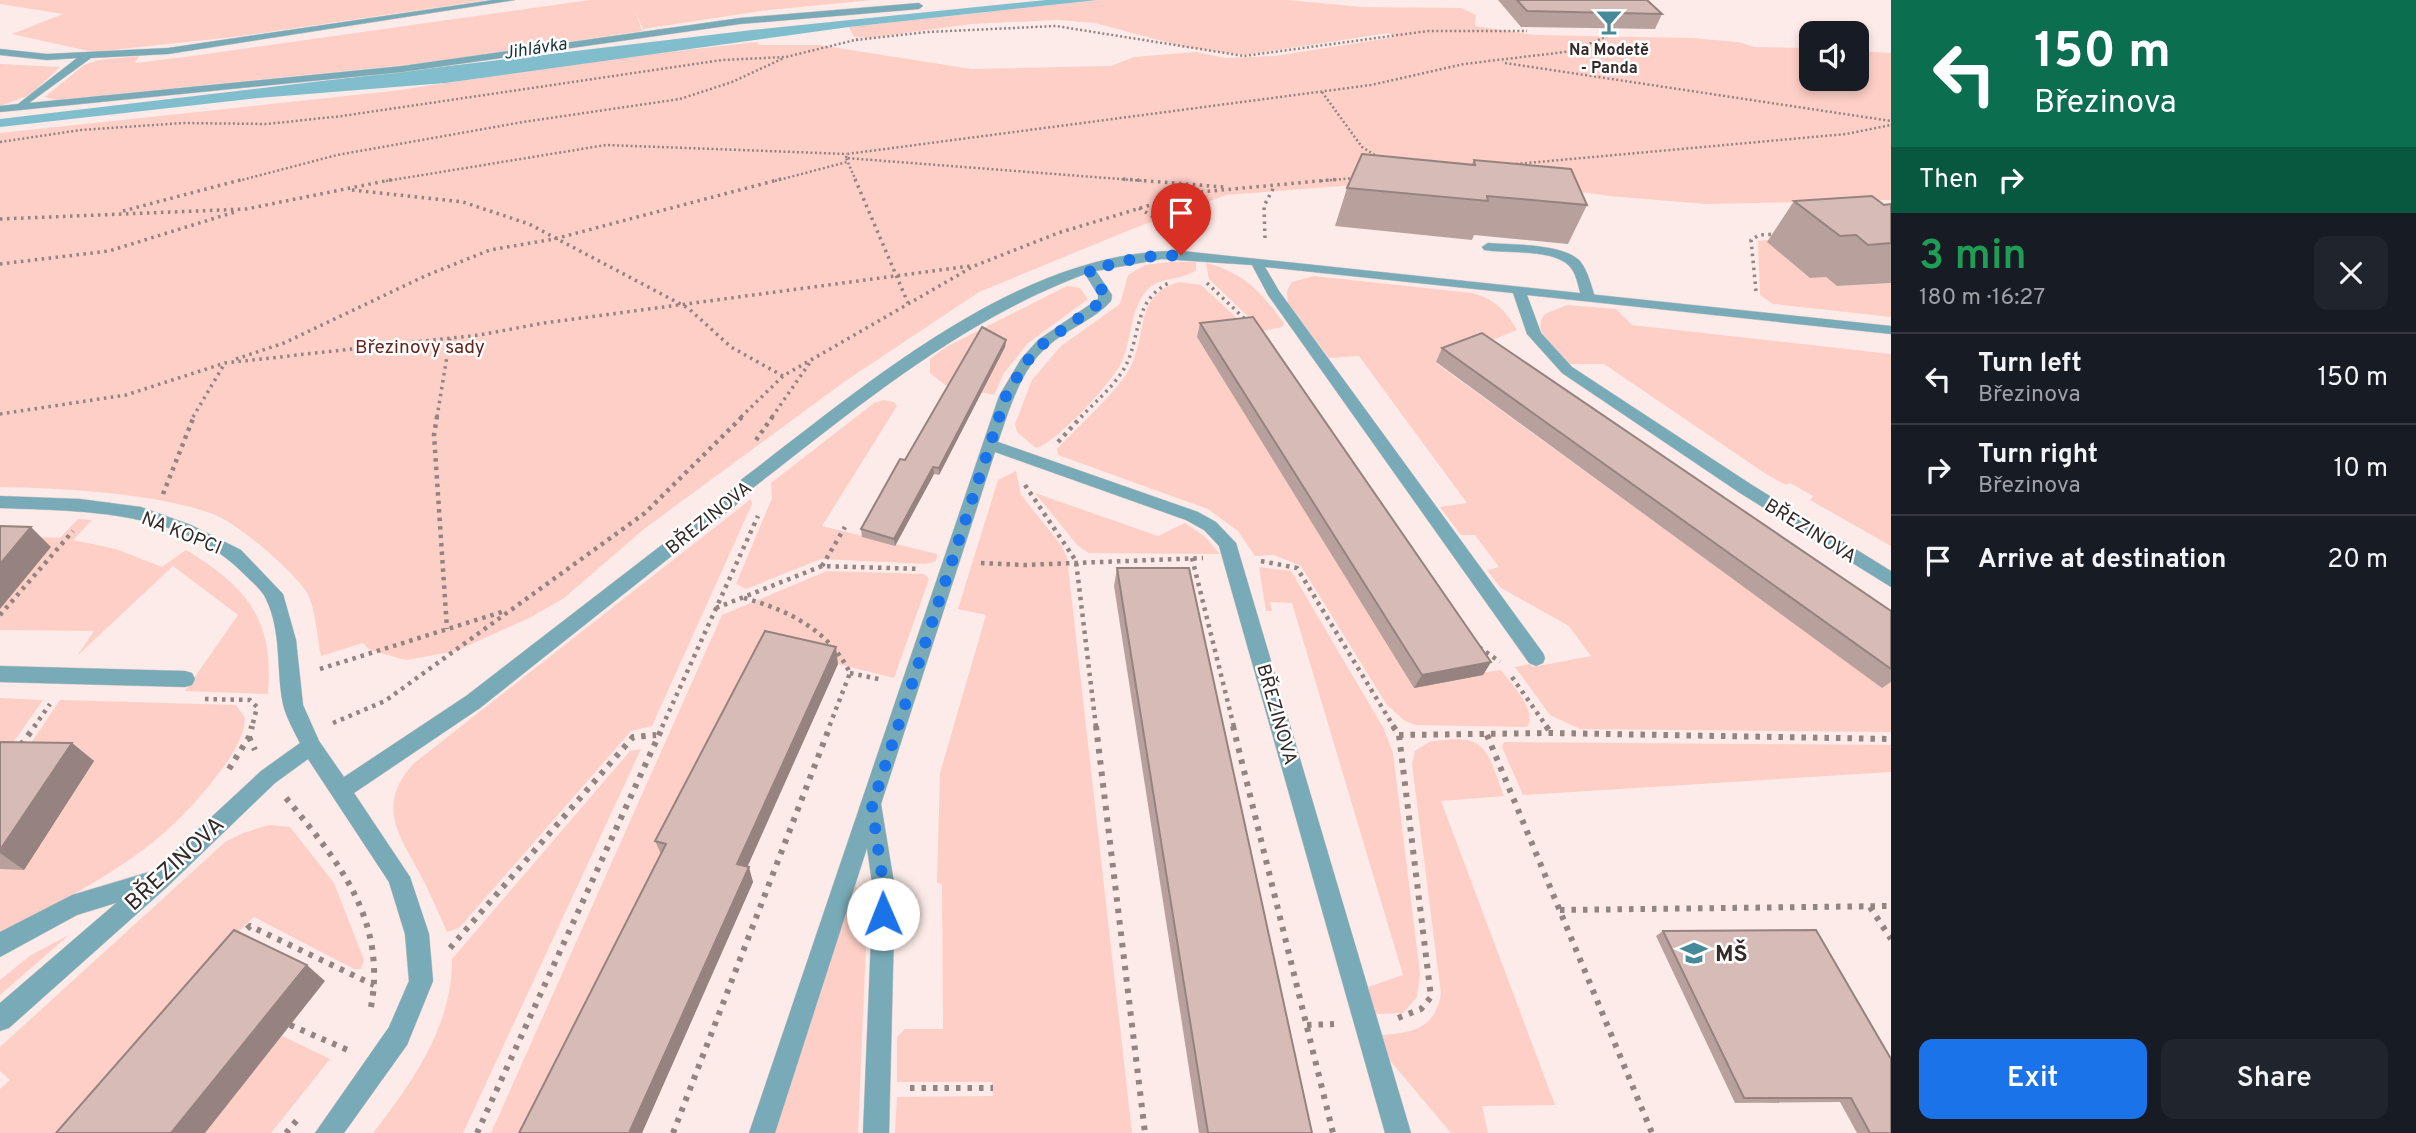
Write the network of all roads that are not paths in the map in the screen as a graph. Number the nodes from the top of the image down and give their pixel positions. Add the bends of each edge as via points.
1 (511, 0) edge
2 (919, 6) dead end
3 (0, 52) edge
4 (87, 56) junction
5 (14, 107) junction
6 (0, 109) edge
7 (1488, 247) edge
8 (1256, 261) junction
9 (1089, 270) junction
10 (1518, 289) junction
11 (1588, 297) junction
12 (1891, 330) edge
13 (990, 445) junction
14 (0, 502) edge
15 (1891, 580) edge
16 (1536, 658) dead end
17 (0, 674) edge
18 (185, 679) dead end
19 (309, 740) junction
20 (341, 789) junction
21 (872, 806) junction
22 (159, 880) junction
23 (0, 945) edge
24 (0, 1019) edge
25 (328, 1133) edge
26 (762, 1133) edge
27 (876, 1133) edge
28 (1398, 1133) edge

1 - 4 street via 239,42
2 - 5 street via 740,21 402,69
3 - 4 street
4 - 5 street
5 - 6 street
7 - 11 street via 1568,258
8 - 9 street, BŘEZINOVA via 1163,255
8 - 10 street, BŘEZINOVA
8 - 16 street via 1281,303
9 - 13 street via 1104,300 1044,343 1026,362 1006,396
9 - 20 street, BŘEZINOVA via 1043,287 931,345 748,483 473,702
10 - 11 street, BŘEZINOVA
10 - 15 street, BŘEZINOVA via 1534,334 1567,370
11 - 12 street, BŘEZINOVA
13 - 21 street
13 - 28 street, BŘEZINOVA via 1192,516 1227,543
14 - 19 street, NA KOPCI via 97,507 155,518 235,554 274,594 287,640 293,705
17 - 18 street
19 - 20 street
19 - 22 street, BŘEZINOVA
20 - 25 street via 399,877 417,934 421,981 398,1036
21 - 26 street
21 - 27 street via 884,889
22 - 23 street via 72,906
22 - 24 street, BŘEZINOVA

